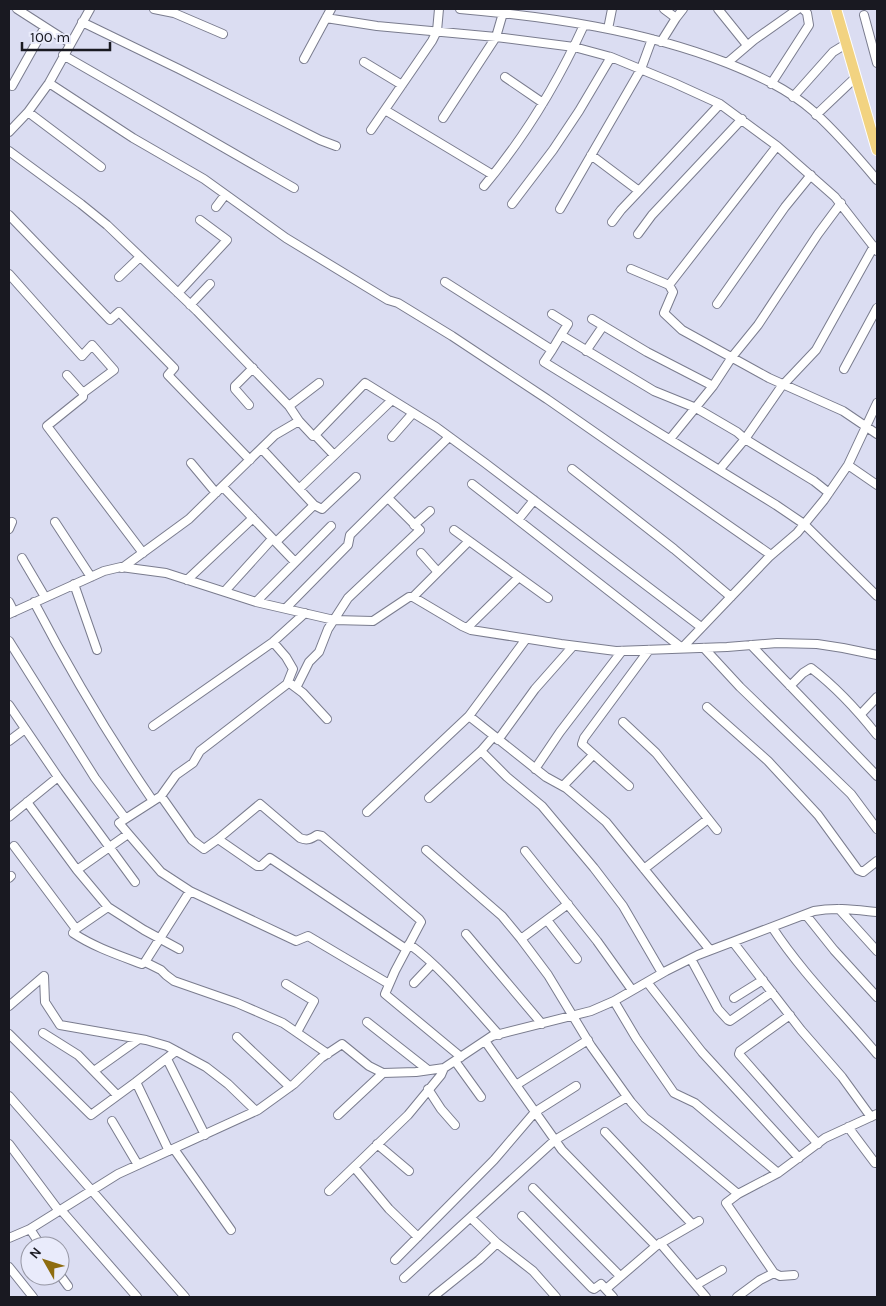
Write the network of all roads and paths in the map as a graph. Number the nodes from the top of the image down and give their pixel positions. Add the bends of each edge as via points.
1 (16, 9) edge
2 (90, 9) edge
3 (154, 9) edge
4 (331, 9) edge
5 (439, 9) edge
6 (460, 9) edge
7 (612, 9) edge
8 (664, 9) edge
9 (683, 9) edge
10 (720, 9) edge
11 (798, 9) edge
12 (803, 9) edge
13 (836, 9) edge
14 (527, 12) edge
15 (503, 13) junction
16 (864, 15) dead end
17 (326, 18) junction
18 (676, 18) junction
19 (82, 22) junction
20 (584, 25) junction
21 (45, 27) junction
22 (608, 29) junction
23 (437, 31) junction
24 (223, 34) dead end
25 (496, 37) junction
26 (652, 39) junction
27 (661, 42) junction
28 (70, 43) junction
29 (846, 44) junction
30 (747, 45) junction
31 (574, 47) junction
32 (64, 55) junction
33 (611, 57) junction
34 (304, 59) dead end
35 (364, 62) dead end
36 (877, 63) edge
37 (727, 64) junction
38 (640, 69) junction
39 (505, 77) dead end
40 (856, 77) junction
41 (49, 83) junction
42 (772, 84) junction
43 (402, 85) junction
44 (12, 86) dead end
45 (793, 97) junction
46 (543, 103) junction
47 (720, 104) junction
48 (385, 110) junction
49 (28, 112) junction
50 (816, 115) junction
51 (443, 118) dead end
52 (742, 119) junction
53 (370, 130) dead end
54 (9, 132) edge
55 (336, 146) dead end
56 (777, 146) junction
57 (877, 150) edge
58 (9, 151) edge
59 (590, 155) junction
60 (101, 167) dead end
61 (493, 175) junction
62 (811, 176) junction
63 (877, 180) edge
64 (484, 186) dead end
65 (294, 188) dead end
66 (639, 191) junction
67 (225, 195) junction
68 (512, 204) dead end
69 (841, 204) junction
70 (216, 207) dead end
71 (560, 208) dead end
72 (9, 215) edge
73 (200, 220) dead end
74 (612, 222) dead end
75 (638, 234) dead end
76 (875, 249) edge
77 (140, 257) junction
78 (631, 269) dead end
79 (9, 274) edge
80 (119, 277) dead end
81 (445, 282) dead end
82 (210, 284) dead end
83 (669, 285) junction
84 (178, 293) junction
85 (717, 304) dead end
86 (190, 305) junction
87 (877, 308) edge
88 (552, 314) dead end
89 (592, 319) dead end
90 (601, 329) dead end
91 (561, 335) junction
92 (552, 350) junction
93 (586, 351) junction
94 (732, 357) junction
95 (253, 368) junction
96 (844, 369) dead end
97 (67, 375) dead end
98 (319, 383) dead end
99 (783, 384) junction
100 (713, 386) junction
101 (83, 394) junction
102 (392, 400) junction
103 (877, 404) edge
104 (249, 405) dead end
105 (289, 406) junction
106 (696, 408) junction
107 (413, 413) junction
108 (299, 420) junction
109 (866, 428) junction
110 (877, 434) edge
111 (315, 435) junction
112 (392, 437) dead end
113 (449, 437) junction
114 (670, 439) junction
115 (744, 439) junction
116 (262, 448) junction
117 (334, 455) junction
118 (250, 460) junction
119 (190, 463) dead end
120 (848, 465) junction
121 (572, 469) dead end
122 (720, 469) junction
123 (356, 477) dead end
124 (472, 484) dead end
125 (877, 484) edge
126 (223, 487) junction
127 (299, 489) junction
128 (216, 493) junction
129 (829, 493) junction
130 (388, 498) junction
131 (534, 500) junction
132 (314, 505) junction
133 (430, 511) dead end
134 (253, 518) junction
135 (518, 520) junction
136 (55, 522) dead end
137 (804, 524) junction
138 (414, 525) junction
139 (331, 526) dead end
140 (454, 530) dead end
141 (274, 540) junction
142 (469, 541) junction
143 (143, 553) junction
144 (421, 553) dead end
145 (771, 555) junction
146 (22, 558) dead end
147 (295, 562) junction
148 (122, 568) junction
149 (437, 571) junction
150 (91, 576) junction
151 (520, 577) junction
152 (187, 580) junction
153 (74, 584) junction
154 (225, 592) junction
155 (877, 596) edge
156 (45, 597) junction
157 (413, 597) junction
158 (732, 597) junction
159 (548, 598) dead end
160 (9, 602) edge
161 (34, 602) junction
162 (256, 602) junction
163 (286, 608) junction
164 (12, 613) edge
165 (305, 613) junction
166 (334, 620) junction
167 (701, 627) junction
168 (467, 628) junction
169 (526, 639) junction
170 (9, 641) edge
171 (273, 642) junction
172 (751, 645) junction
173 (573, 646) junction
174 (682, 648) junction
175 (704, 648) junction
176 (97, 650) dead end
177 (649, 650) junction
178 (622, 651) junction
179 (877, 655) edge
180 (288, 681) junction
181 (298, 684) dead end
182 (790, 686) junction
183 (877, 697) edge
184 (9, 705) edge
185 (707, 707) dead end
186 (860, 714) junction
187 (469, 716) junction
188 (327, 719) dead end
189 (623, 722) dead end
190 (154, 726) dead end
191 (25, 729) junction
192 (877, 735) edge
193 (496, 738) junction
194 (9, 741) edge
195 (481, 751) junction
196 (593, 755) junction
197 (535, 769) junction
198 (877, 776) edge
199 (58, 777) junction
200 (563, 786) junction
201 (629, 786) dead end
202 (161, 796) junction
203 (429, 798) dead end
204 (153, 801) junction
205 (27, 802) junction
206 (367, 812) dead end
207 (9, 817) edge
208 (125, 818) junction
209 (708, 819) junction
210 (877, 828) edge
211 (717, 830) dead end
212 (128, 834) junction
213 (218, 839) junction
214 (14, 846) dead end
215 (109, 847) junction
216 (426, 850) dead end
217 (525, 851) dead end
218 (877, 861) edge
219 (644, 869) junction
220 (77, 870) junction
221 (135, 882) dead end
222 (190, 891) junction
223 (568, 904) junction
224 (108, 907) junction
225 (839, 909) junction
226 (877, 912) edge
227 (806, 915) junction
228 (548, 920) junction
229 (772, 927) junction
230 (76, 929) junction
231 (466, 934) dead end
232 (161, 939) junction
233 (521, 940) junction
234 (733, 942) junction
235 (408, 947) junction
236 (179, 949) dead end
237 (710, 950) junction
238 (877, 951) edge
239 (691, 958) junction
240 (577, 959) dead end
241 (145, 962) junction
242 (432, 964) junction
243 (662, 973) junction
244 (763, 980) junction
245 (647, 982) junction
246 (414, 983) dead end
247 (286, 984) dead end
248 (390, 984) junction
249 (632, 990) junction
250 (772, 992) junction
251 (877, 997) edge
252 (734, 998) dead end
253 (614, 1001) junction
254 (9, 1006) edge
255 (790, 1015) junction
256 (572, 1016) junction
257 (367, 1022) dead end
258 (542, 1024) junction
259 (297, 1032) junction
260 (43, 1033) dead end
261 (9, 1034) edge
262 (500, 1034) junction
263 (237, 1037) dead end
264 (139, 1039) junction
265 (588, 1040) junction
266 (485, 1041) junction
267 (176, 1051) junction
268 (328, 1054) junction
269 (877, 1054) edge
270 (167, 1059) junction
271 (458, 1059) junction
272 (444, 1068) junction
273 (428, 1070) junction
274 (94, 1071) junction
275 (382, 1074) junction
276 (136, 1082) junction
277 (516, 1085) junction
278 (576, 1086) dead end
279 (290, 1087) junction
280 (428, 1089) junction
281 (117, 1095) junction
282 (9, 1096) edge
283 (481, 1097) dead end
284 (627, 1097) junction
285 (256, 1111) junction
286 (535, 1112) junction
287 (874, 1115) edge
288 (338, 1116) dead end
289 (112, 1122) dead end
290 (455, 1125) dead end
291 (848, 1127) junction
292 (605, 1132) dead end
293 (205, 1135) junction
294 (555, 1140) junction
295 (9, 1144) edge
296 (377, 1144) junction
297 (818, 1144) junction
298 (172, 1150) junction
299 (799, 1158) junction
300 (877, 1163) edge
301 (138, 1165) junction
302 (354, 1167) junction
303 (409, 1171) dead end
304 (778, 1173) junction
305 (533, 1188) dead end
306 (92, 1191) junction
307 (329, 1191) dead end
308 (738, 1194) junction
309 (60, 1210) junction
310 (522, 1216) dead end
311 (471, 1218) junction
312 (30, 1229) junction
313 (231, 1230) dead end
314 (35, 1236) edge
315 (418, 1236) junction
316 (9, 1237) edge
317 (497, 1242) junction
318 (658, 1245) junction
319 (395, 1260) dead end
320 (9, 1267) edge
321 (722, 1270) dead end
322 (774, 1272) junction
323 (794, 1275) dead end
324 (620, 1276) junction
325 (404, 1278) dead end
326 (696, 1285) junction
327 (606, 1289) junction
328 (33, 1297) edge
329 (137, 1297) edge
330 (185, 1297) edge
331 (432, 1297) edge
332 (556, 1297) edge
333 (614, 1297) edge
334 (706, 1297) edge
335 (737, 1297) edge

1 - 21 street
2 - 19 street
3 - 24 street via 174,13
4 - 17 street
5 - 23 street
6 - 15 street
7 - 22 street
8 - 18 street
9 - 18 street
10 - 30 street
11 - 30 street
12 - 42 street via 807,12 809,25
13 - 29 main road
14 - 15 street
14 - 20 street
15 - 25 street
16 - 36 street
17 - 23 street
17 - 34 street
18 - 27 street
19 - 28 street
19 - 55 street
20 - 22 street
20 - 31 street
21 - 28 street
21 - 44 street
22 - 26 street
23 - 25 street
23 - 43 street
25 - 31 street
25 - 51 street
26 - 27 street
26 - 38 street
27 - 37 street
28 - 32 street
29 - 40 main road
29 - 45 street via 834,52
30 - 37 street
31 - 33 street
31 - 46 street
32 - 41 street
32 - 65 street
33 - 38 street
33 - 68 street via 553,150
35 - 43 street
37 - 42 street
38 - 47 street
38 - 59 street
39 - 46 street
40 - 50 street
40 - 57 main road
41 - 49 street
41 - 67 street
42 - 45 street
43 - 48 street
45 - 50 street
46 - 61 street
47 - 52 street
47 - 66 street
48 - 53 street
48 - 61 street
49 - 54 street
49 - 60 street
50 - 63 street
52 - 56 street
52 - 75 street
56 - 62 street
56 - 83 street
58 - 77 street via 107,225
59 - 66 street
59 - 71 street
61 - 64 street
62 - 69 street
62 - 85 street via 785,207
66 - 74 street
67 - 70 street
67 - 145 street via 286,238 452,336
69 - 76 street
69 - 94 street via 758,325
72 - 118 street via 110,320 119,312 135,328 174,368 168,375
73 - 84 street via 227,240
76 - 99 street via 816,350
77 - 80 street
77 - 84 street
78 - 83 street
79 - 101 street via 82,356 92,345 114,370
81 - 92 street
82 - 86 street
83 - 94 street via 673,292 664,313 682,330
84 - 86 street
86 - 95 street
87 - 96 street
88 - 91 street via 568,324
89 - 100 street
90 - 93 street
91 - 92 street
91 - 93 street
92 - 114 street via 544,362
93 - 106 street via 654,391
94 - 99 street
94 - 100 street
95 - 104 street via 235,386
95 - 105 street
97 - 101 street
98 - 105 street
99 - 109 street via 843,411
99 - 115 street
100 - 106 street
101 - 143 street via 47,426
102 - 107 street
102 - 111 street via 365,383
102 - 117 street
103 - 109 street
105 - 108 street
106 - 114 street
106 - 115 street
107 - 112 street
107 - 113 street
108 - 111 street
108 - 116 street via 275,435
109 - 110 street
109 - 120 street
111 - 117 street
113 - 130 street
113 - 131 street
114 - 122 street
115 - 122 street
115 - 129 street
116 - 118 street
116 - 127 street
117 - 127 street
118 - 126 street
119 - 128 street
120 - 125 street
120 - 129 street
121 - 158 street
122 - 137 street
123 - 132 street via 322,509
124 - 135 street
126 - 128 street
126 - 134 street
127 - 132 street
128 - 143 street
129 - 137 street
130 - 138 street
130 - 163 street via 352,532 348,545
131 - 135 street
131 - 167 street
132 - 141 street
133 - 138 street
134 - 141 street
134 - 152 street
135 - 174 street
136 - 150 street
137 - 145 street
137 - 155 street
138 - 166 street via 420,530 348,598
139 - 147 street
140 - 142 street
141 - 147 street
141 - 154 street
142 - 149 street
142 - 151 street
143 - 148 street
144 - 149 street
145 - 158 street
146 - 156 street
147 - 162 street
148 - 150 street
148 - 152 street via 166,573
149 - 157 street
150 - 153 street
151 - 159 street
151 - 168 street
152 - 154 street
153 - 156 street
153 - 176 street
154 - 162 street
156 - 161 street
157 - 166 street via 373,621
157 - 168 street
158 - 167 street
160 - 164 street
161 - 164 street
161 - 204 street via 89,704
162 - 163 street
163 - 165 street
165 - 166 street
165 - 171 street
166 - 181 street via 319,652 309,662
167 - 174 street
168 - 169 street
169 - 173 street
169 - 187 street
170 - 208 street
171 - 180 street via 293,669
171 - 190 street
172 - 175 street
172 - 179 street via 817,644
172 - 182 street
173 - 178 street
173 - 193 street
174 - 175 street
174 - 177 street
175 - 210 street via 851,794
177 - 178 street
177 - 196 street via 584,738 582,744
178 - 197 street
180 - 188 street
180 - 202 street via 200,751 194,762 176,775
182 - 186 street via 811,668
182 - 198 street
183 - 186 street
184 - 191 street
185 - 218 street via 768,761 818,815 858,870 863,872
186 - 192 street
187 - 193 street
187 - 206 street
189 - 209 street via 656,753
191 - 194 street
191 - 199 street
193 - 195 street
193 - 197 street
195 - 203 street
195 - 243 street via 506,777 542,806 594,868 622,906
196 - 200 street
196 - 201 street
197 - 200 street
199 - 205 street
199 - 215 street
200 - 219 street via 606,822
202 - 204 street
202 - 213 street via 201,848
204 - 208 street
205 - 207 street
205 - 220 street
208 - 212 street via 119,823
209 - 211 street
209 - 219 street
212 - 215 street
212 - 222 street via 161,872
213 - 235 street via 257,866 270,858
213 - 235 street via 260,804 300,838 322,836 419,919 421,922
214 - 230 street
215 - 220 street
215 - 221 street
216 - 233 street via 502,916
217 - 223 street
219 - 237 street
220 - 224 street
222 - 232 street
222 - 248 street via 296,941 308,936
223 - 228 street
223 - 249 street
224 - 230 street
224 - 232 street
225 - 226 street
225 - 227 street
225 - 238 street
227 - 229 street
227 - 251 street
228 - 233 street
228 - 240 street
229 - 234 street
229 - 269 street via 810,978
230 - 241 street via 73,933 87,943 142,964
231 - 258 street
232 - 236 street
232 - 241 street
233 - 256 street
234 - 237 street
234 - 244 street
235 - 242 street via 418,951
235 - 248 street
237 - 239 street
239 - 243 street
239 - 250 street via 718,1009 730,1021
241 - 259 street via 174,981 237,1003
242 - 246 street
242 - 262 street
243 - 245 street
244 - 250 street
244 - 252 street
245 - 249 street
245 - 299 street via 702,1052
247 - 259 street via 314,1002
248 - 271 street via 385,994
249 - 253 street
250 - 255 street
253 - 256 street
253 - 304 street via 674,1094 700,1108
254 - 264 street via 44,976 45,1002 60,1025
255 - 287 street
255 - 297 street via 739,1054
256 - 258 street
256 - 265 street
257 - 273 street
258 - 262 street
259 - 268 street
260 - 274 street via 78,1054
261 - 281 street via 91,1115
262 - 266 street
263 - 279 street
264 - 267 street
264 - 274 street
265 - 277 street
265 - 284 street
266 - 271 street
266 - 277 street
267 - 270 street
267 - 285 street via 206,1067
268 - 275 street via 342,1044
268 - 279 street
270 - 276 street
270 - 293 street
271 - 272 street
271 - 283 street
272 - 273 street
272 - 280 street via 442,1075
273 - 275 street
274 - 281 street
275 - 288 street
276 - 281 street
276 - 298 street
277 - 286 street
278 - 286 street
279 - 285 street
280 - 290 street
280 - 296 street via 408,1115
282 - 306 street
284 - 294 street
284 - 308 street via 645,1118
285 - 293 street
286 - 294 street
286 - 315 street via 494,1160
287 - 291 street
289 - 301 street
291 - 297 street
291 - 300 street
292 - 318 street via 696,1222
293 - 298 street
294 - 311 street
294 - 318 street via 572,1161
295 - 309 street
296 - 302 street
296 - 303 street
297 - 299 street
298 - 301 street
298 - 313 street
299 - 304 street
301 - 306 street
302 - 307 street
302 - 315 street via 389,1209
304 - 308 street
305 - 324 street
306 - 309 street
306 - 330 street
308 - 322 street via 726,1203
309 - 312 street
309 - 329 street
310 - 327 street via 592,1288 601,1284
311 - 317 street
311 - 325 street
312 - 314 street
312 - 316 street
315 - 319 street
317 - 331 street
317 - 332 street via 533,1271
318 - 324 street
318 - 326 street
320 - 328 street
321 - 326 street
322 - 323 street via 780,1276
322 - 335 street
324 - 327 street
326 - 334 street
327 - 333 street

